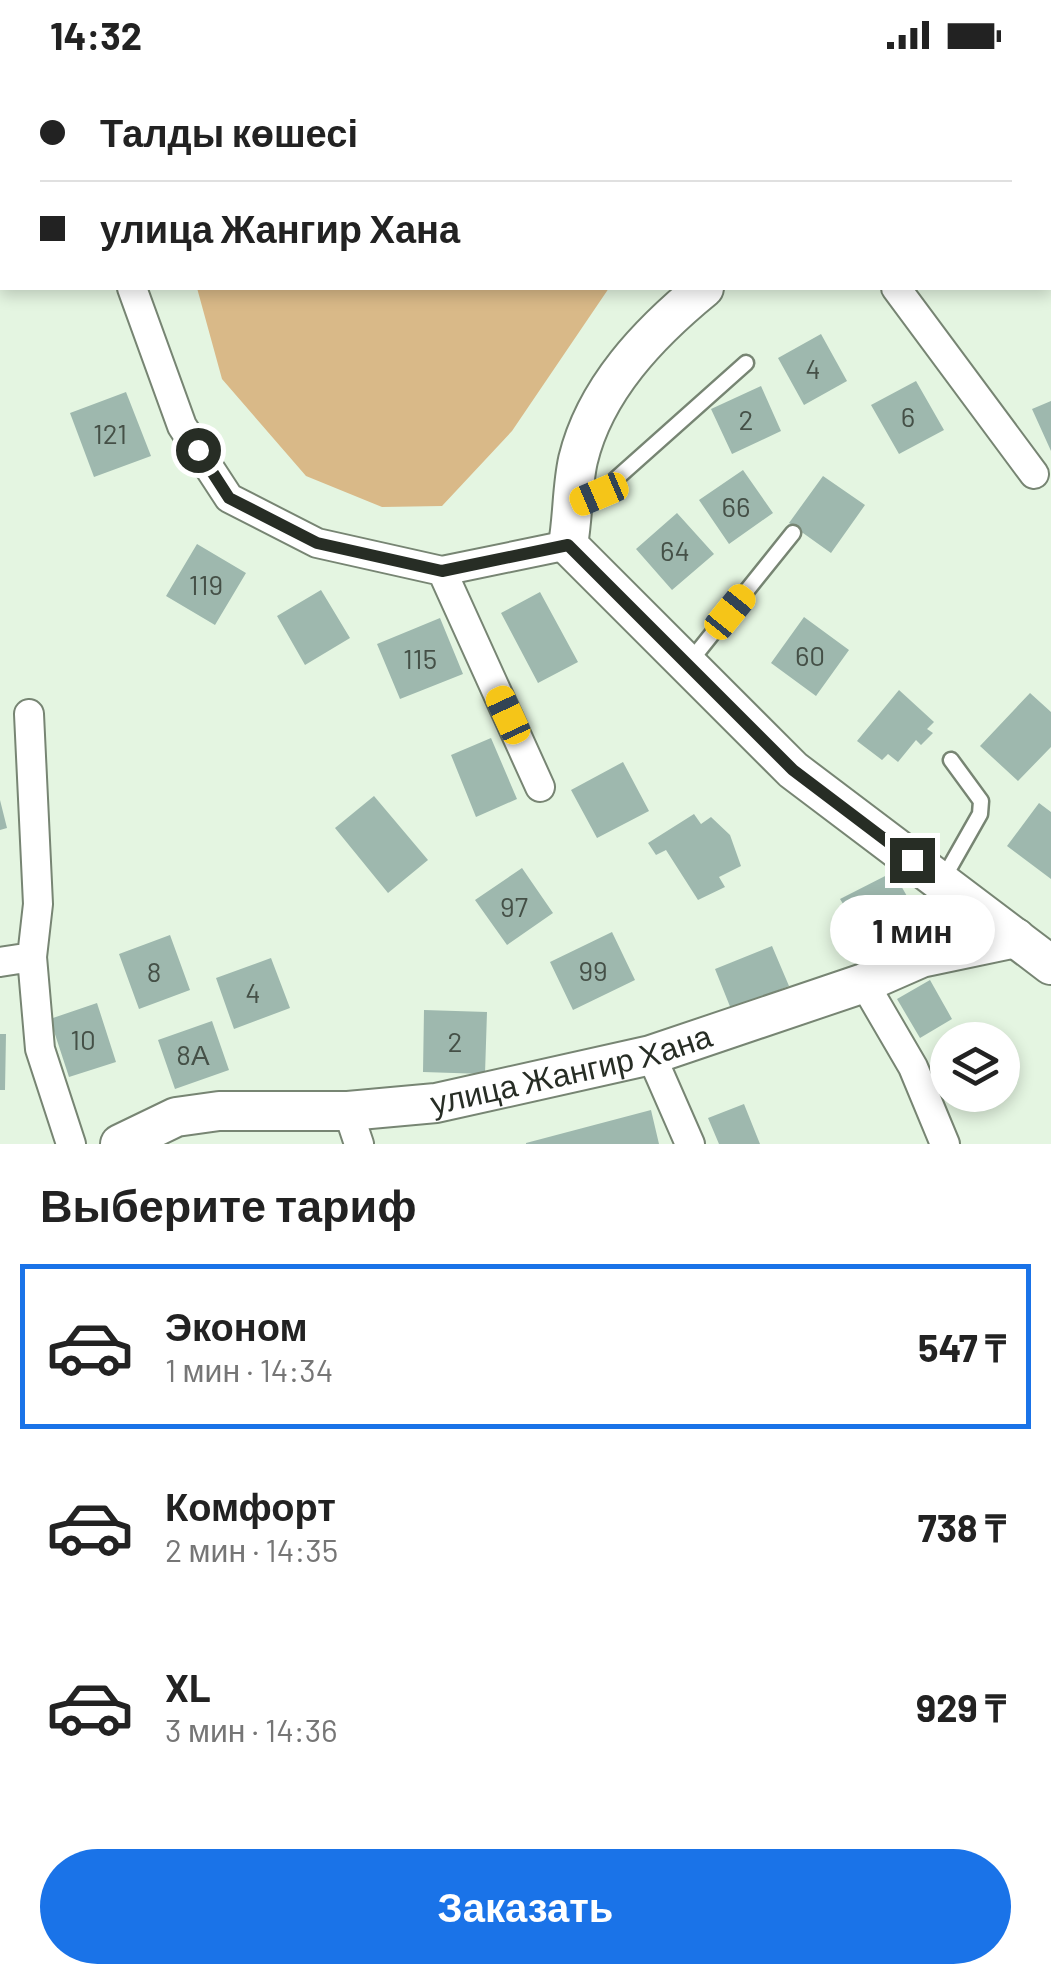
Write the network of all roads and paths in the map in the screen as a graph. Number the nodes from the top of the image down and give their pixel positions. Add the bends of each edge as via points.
1 (133, 290) edge
2 (701, 290) edge
3 (897, 290) edge
4 (746, 363) dead end
5 (1034, 474) dead end
6 (574, 505) junction
7 (793, 533) dead end
8 (568, 545) junction
9 (442, 571) junction
10 (688, 665) junction
11 (29, 714) dead end
12 (951, 760) dead end
13 (540, 787) dead end
14 (941, 882) junction
15 (1040, 951) edge
16 (32, 957) junction
17 (0, 962) edge
18 (864, 984) junction
19 (651, 1055) junction
20 (354, 1127) edge
21 (70, 1144) edge
22 (120, 1144) edge
23 (690, 1144) edge
24 (945, 1144) edge

1 - 9 street via 182,426 229,498 317,543
2 - 6 street via 624,366 598,408 578,464
3 - 5 street
4 - 6 lane via 599,494
6 - 8 street
7 - 10 lane
8 - 9 street
8 - 10 street, улица Жангир Хана
9 - 13 street
10 - 14 street, улица Жангир Хана via 793,770
11 - 16 street via 38,904
12 - 14 lane via 981,801 980,814
14 - 15 street, улица Жангир Хана
15 - 18 street, улица Жангир Хана via 921,958
16 - 17 street
16 - 21 street via 40,1049
18 - 19 street, улица Жангир Хана
18 - 24 street via 913,1067
19 - 20 street, улица Жангир Хана
19 - 23 street
20 - 22 street, улица Жангир Хана via 219,1111 176,1117

